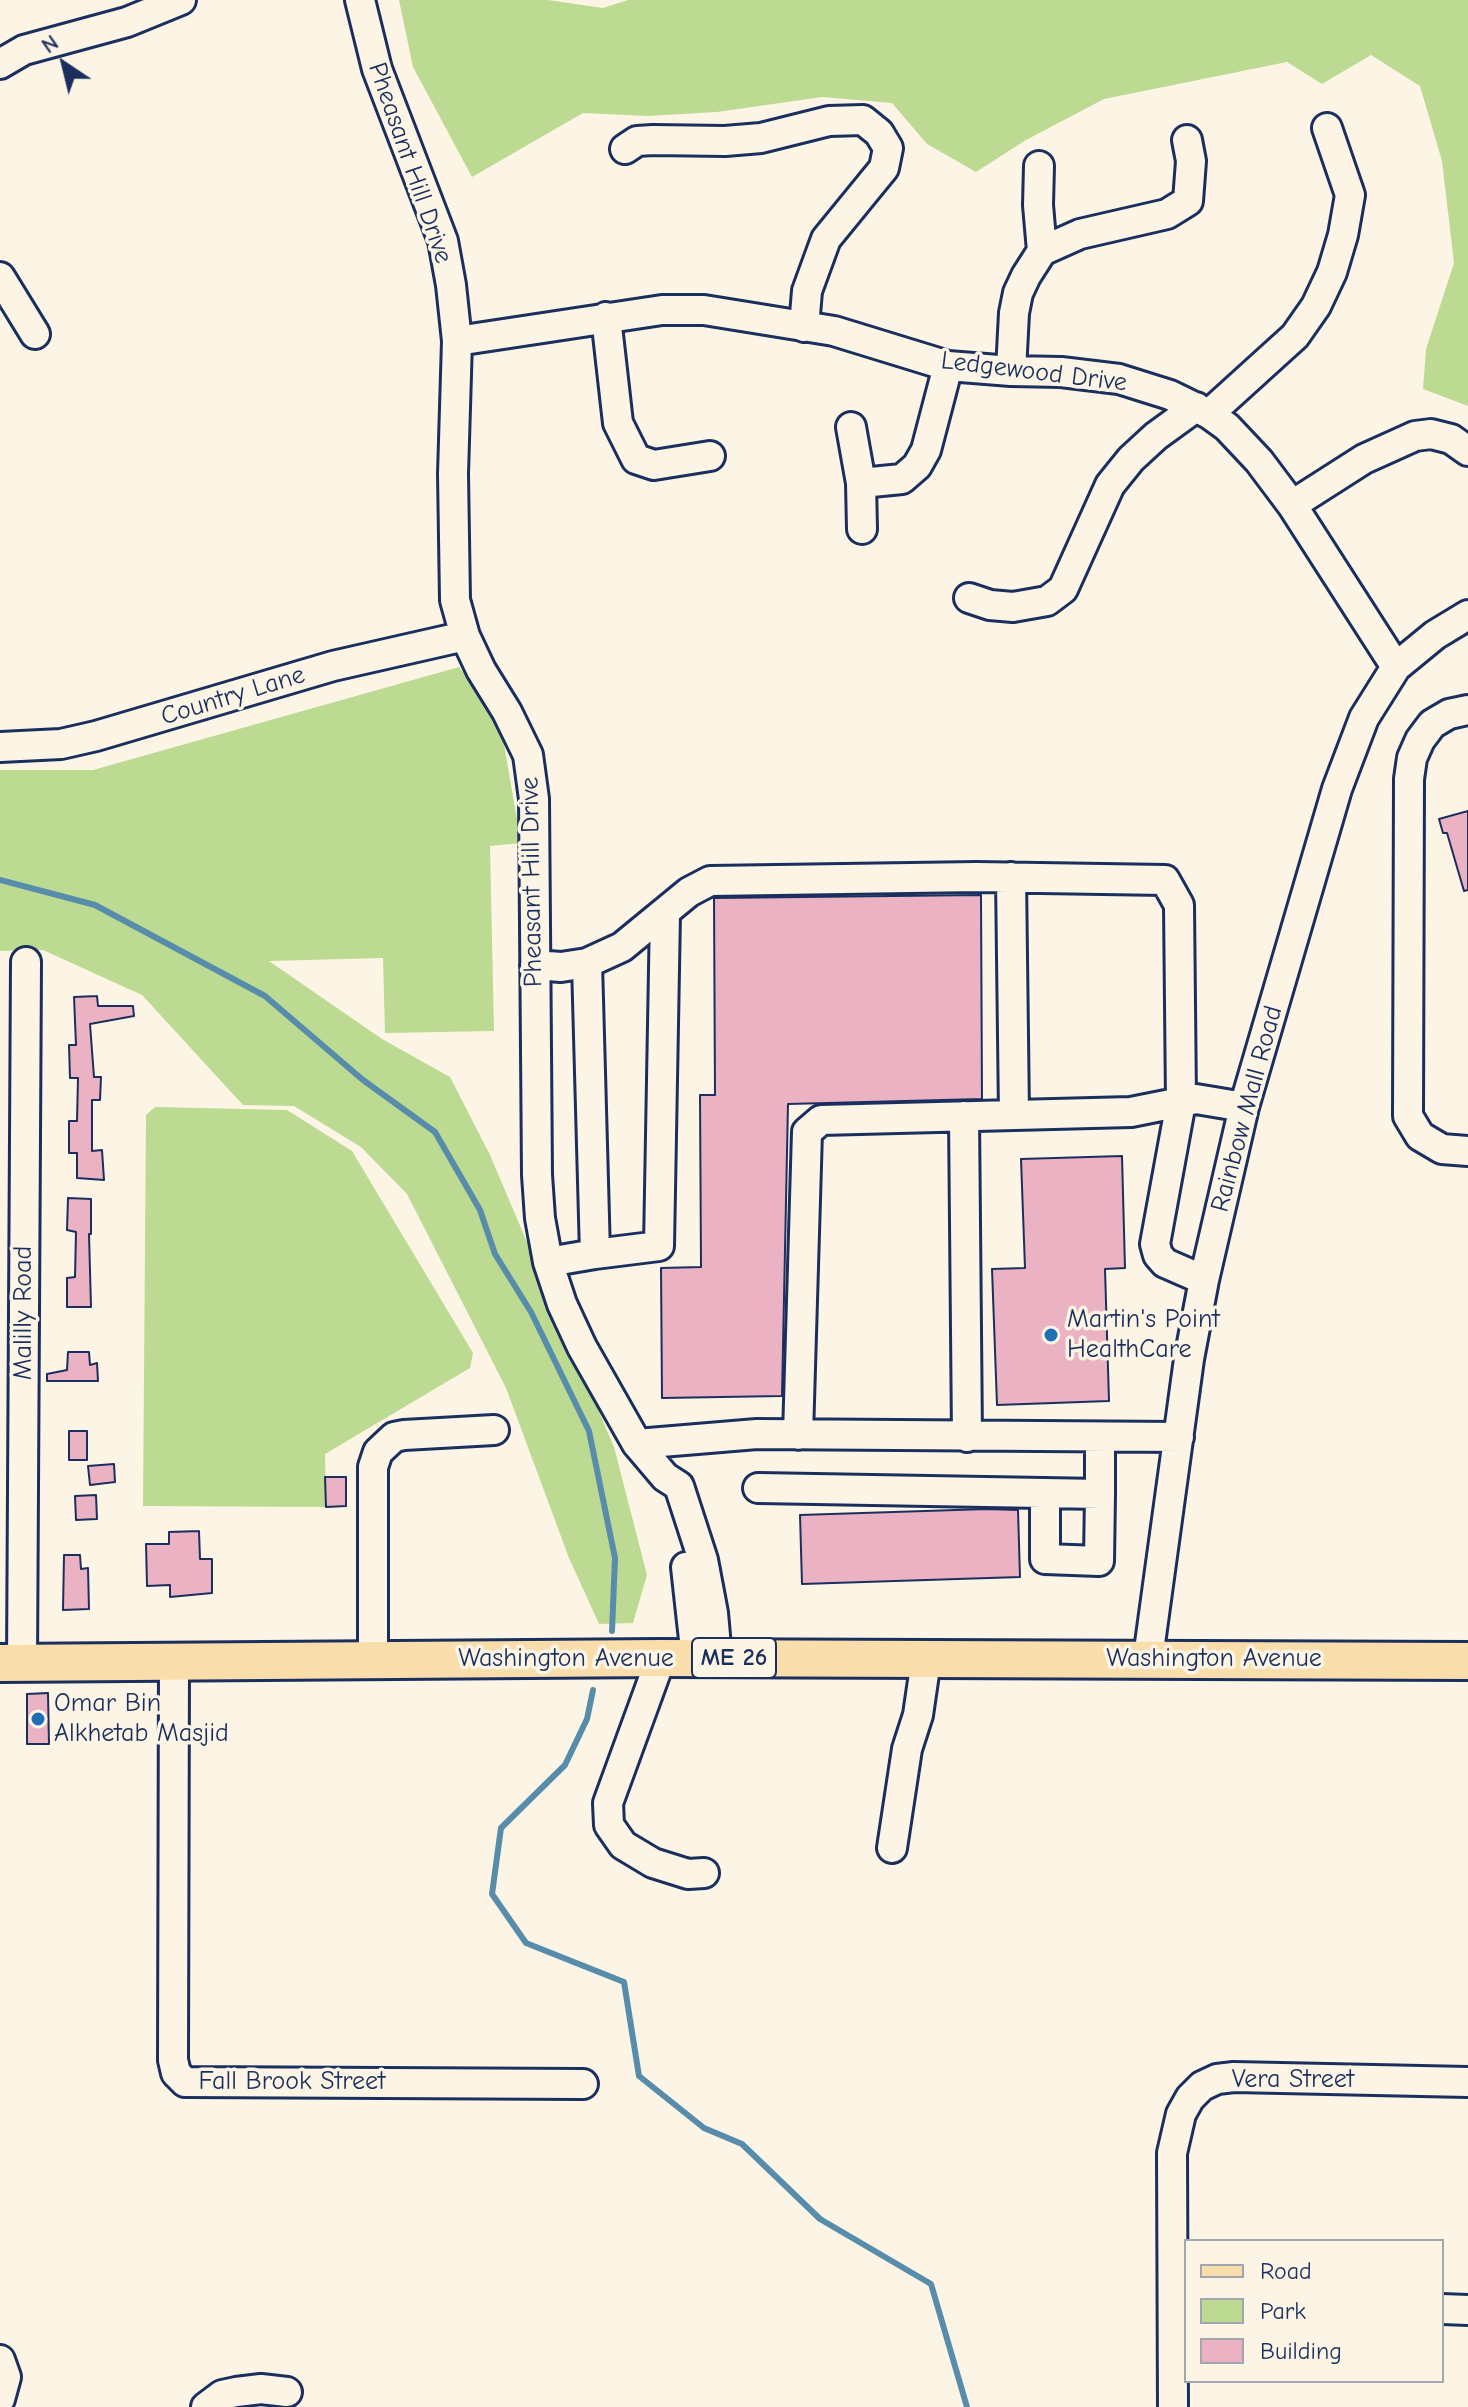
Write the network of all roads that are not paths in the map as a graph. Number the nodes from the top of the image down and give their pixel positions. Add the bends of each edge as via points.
1 (181, 0) edge
2 (360, 0) edge
3 (0, 64) edge
4 (1327, 128) dead end
5 (1187, 140) dead end
6 (625, 149) dead end
7 (1039, 166) dead end
8 (1042, 251) junction
9 (0, 277) edge
10 (606, 317) junction
11 (804, 327) junction
12 (35, 334) dead end
13 (457, 341) junction
14 (948, 366) junction
15 (1011, 371) junction
16 (1203, 410) junction
17 (851, 427) dead end
18 (1468, 451) edge
19 (710, 456) dead end
20 (861, 483) junction
21 (1292, 505) junction
22 (862, 529) dead end
23 (969, 598) dead end
24 (1468, 615) edge
25 (465, 636) junction
26 (1396, 667) junction
27 (1468, 710) edge
28 (0, 747) edge
29 (1011, 877) junction
30 (665, 914) junction
31 (26, 962) dead end
32 (587, 963) junction
33 (535, 965) junction
34 (1181, 1102) junction
35 (1244, 1107) junction
36 (1014, 1115) junction
37 (964, 1116) junction
38 (1468, 1151) edge
39 (595, 1254) junction
40 (548, 1262) junction
41 (1204, 1280) junction
42 (494, 1430) dead end
43 (798, 1435) junction
44 (967, 1437) junction
45 (1100, 1437) junction
46 (1179, 1437) junction
47 (637, 1444) junction
48 (758, 1488) dead end
49 (1045, 1493) junction
50 (1100, 1494) junction
51 (691, 1658) junction
52 (1148, 1658) junction
53 (373, 1660) junction
54 (926, 1660) junction
55 (1468, 1661) edge
56 (174, 1662) junction
57 (11, 1663) edge
58 (892, 1848) dead end
59 (704, 1873) dead end
60 (1468, 2082) edge
61 (583, 2084) dead end
62 (1179, 2304) edge
63 (1444, 2309) edge
64 (1468, 2310) edge
65 (0, 2360) edge
66 (287, 2392) dead end
67 (0, 2399) edge
68 (206, 2407) edge
69 (1173, 2407) edge

1 - 3 street via 127,22 24,50
2 - 13 street, Pheasant Hill Drive via 377,69 443,241
4 - 16 street via 1350,195 1332,272 1295,336
5 - 8 street via 1188,201 1167,214 1080,234
6 - 11 street via 637,141 761,138 829,121 863,120 879,133 888,148 884,168 826,239 807,291
7 - 8 street
8 - 15 street via 1018,293
9 - 12 street
10 - 11 street, Ledgewood Drive via 704,310
10 - 13 street, Ledgewood Drive
10 - 19 street via 618,423 636,459 654,465
11 - 14 street, Ledgewood Drive
13 - 25 street, Pheasant Hill Drive via 455,600
14 - 15 street, Ledgewood Drive
14 - 20 street via 917,466 902,479
15 - 16 street, Ledgewood Drive via 1119,379
16 - 21 street, Ledgewood Drive via 1244,444
16 - 23 street via 1170,426 1110,485 1063,589 1047,601 1013,607
17 - 20 street
18 - 21 street via 1451,439 1415,436 1364,459
20 - 22 street
21 - 26 street, Ledgewood Drive
24 - 26 street, Rainbow Mall Road
25 - 28 street, Country Lane via 333,666 96,736
25 - 33 street, Pheasant Hill Drive via 528,755 534,799
26 - 35 street, Rainbow Mall Road via 1349,752
27 - 38 street via 1432,724 1412,758 1408,1116 1420,1136 1442,1149
29 - 30 street via 710,881
29 - 34 street via 1165,880 1179,905
29 - 36 street
30 - 32 street via 622,947
30 - 39 street via 659,1246
31 - 57 street, Malilly Road
32 - 33 street
32 - 39 street
33 - 40 street, Pheasant Hill Drive via 537,1175
34 - 35 street via 1196,1099
34 - 36 street via 1131,1112
34 - 41 street via 1155,1244 1165,1263
35 - 41 street, Rainbow Mall Road
36 - 37 street
37 - 43 street via 821,1120 807,1132
37 - 44 street
39 - 40 street
40 - 47 street, Pheasant Hill Drive via 582,1347
41 - 46 street, Rainbow Mall Road
42 - 53 street via 404,1435 378,1452 373,1467
43 - 44 street
43 - 47 street
44 - 45 street
45 - 46 street
45 - 50 street
46 - 52 street, Rainbow Mall Road
47 - 51 street, Pheasant Hill Drive via 679,1486 697,1537 713,1613
48 - 49 street
49 - 50 street
49 - 50 street via 1045,1559 1099,1561
51 - 53 main road, Washington Avenue / ME 26
51 - 54 main road, Washington Avenue / ME 26
51 - 59 street via 608,1803 609,1825 623,1845 653,1863 688,1874
52 - 54 main road, Washington Avenue / ME 26
52 - 55 main road, Washington Avenue / ME 26
53 - 56 main road, Washington Avenue / ME 26
54 - 58 street
56 - 57 main road, Washington Avenue / ME 26
56 - 61 street, Fall Brook Street via 176,2073 185,2082
60 - 62 street, Vera Street via 1234,2077 1202,2086 1181,2114 1172,2153
62 - 69 street, Vera Street
63 - 64 street
65 - 67 street via 6,2377
66 - 68 street via 236,2392

